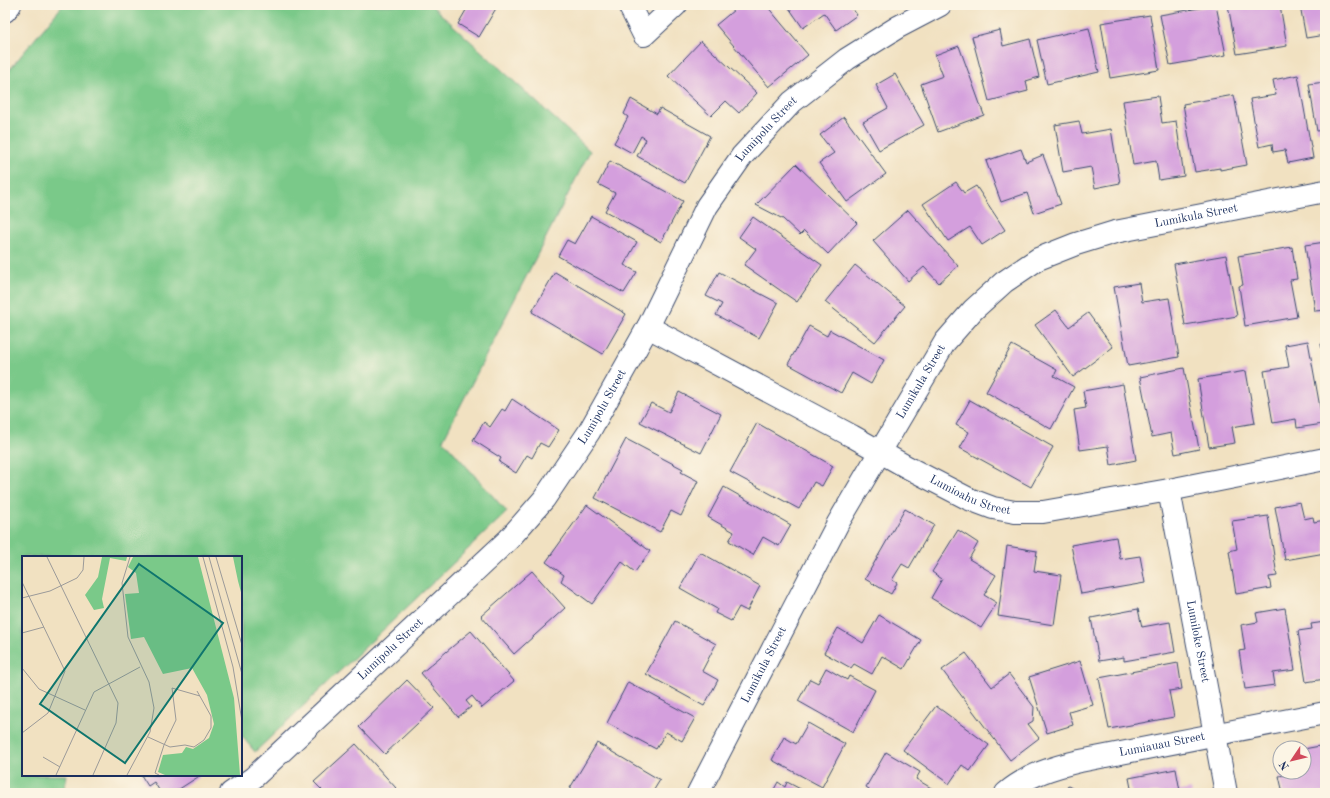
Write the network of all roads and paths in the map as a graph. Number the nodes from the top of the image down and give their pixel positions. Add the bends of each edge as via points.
1 (10, 5) edge
2 (629, 5) edge
3 (676, 5) edge
4 (940, 5) edge
5 (5, 11) edge
6 (1325, 191) edge
7 (648, 327) junction
8 (880, 452) junction
9 (1325, 459) edge
10 (1169, 490) junction
11 (1325, 713) edge
12 (1215, 734) junction
13 (231, 793) edge
14 (698, 793) edge
15 (1006, 793) edge
16 (1226, 793) edge

1 - 5 main road
2 - 3 main road via 644,35
4 - 7 main road, Lumipolu Street via 898,27 847,59 792,102 747,150 707,206
6 - 8 main road, Lumikula Street via 1115,232 1038,259 1004,282 973,310 945,342
7 - 8 main road, Lumioahu Street
7 - 13 main road, Lumipolu Street via 589,432 544,499 509,539 253,778
8 - 10 main road, Lumioahu Street via 969,499 993,508 1015,512 1044,512
8 - 14 main road, Lumikula Street via 838,523
9 - 10 main road, Lumioahu Street
10 - 12 main road, Lumiloke Street
11 - 12 main road, Lumiauau Street
12 - 15 main road, Lumiauau Street via 1052,768 1025,780
12 - 16 main road, Lumiloke Street

